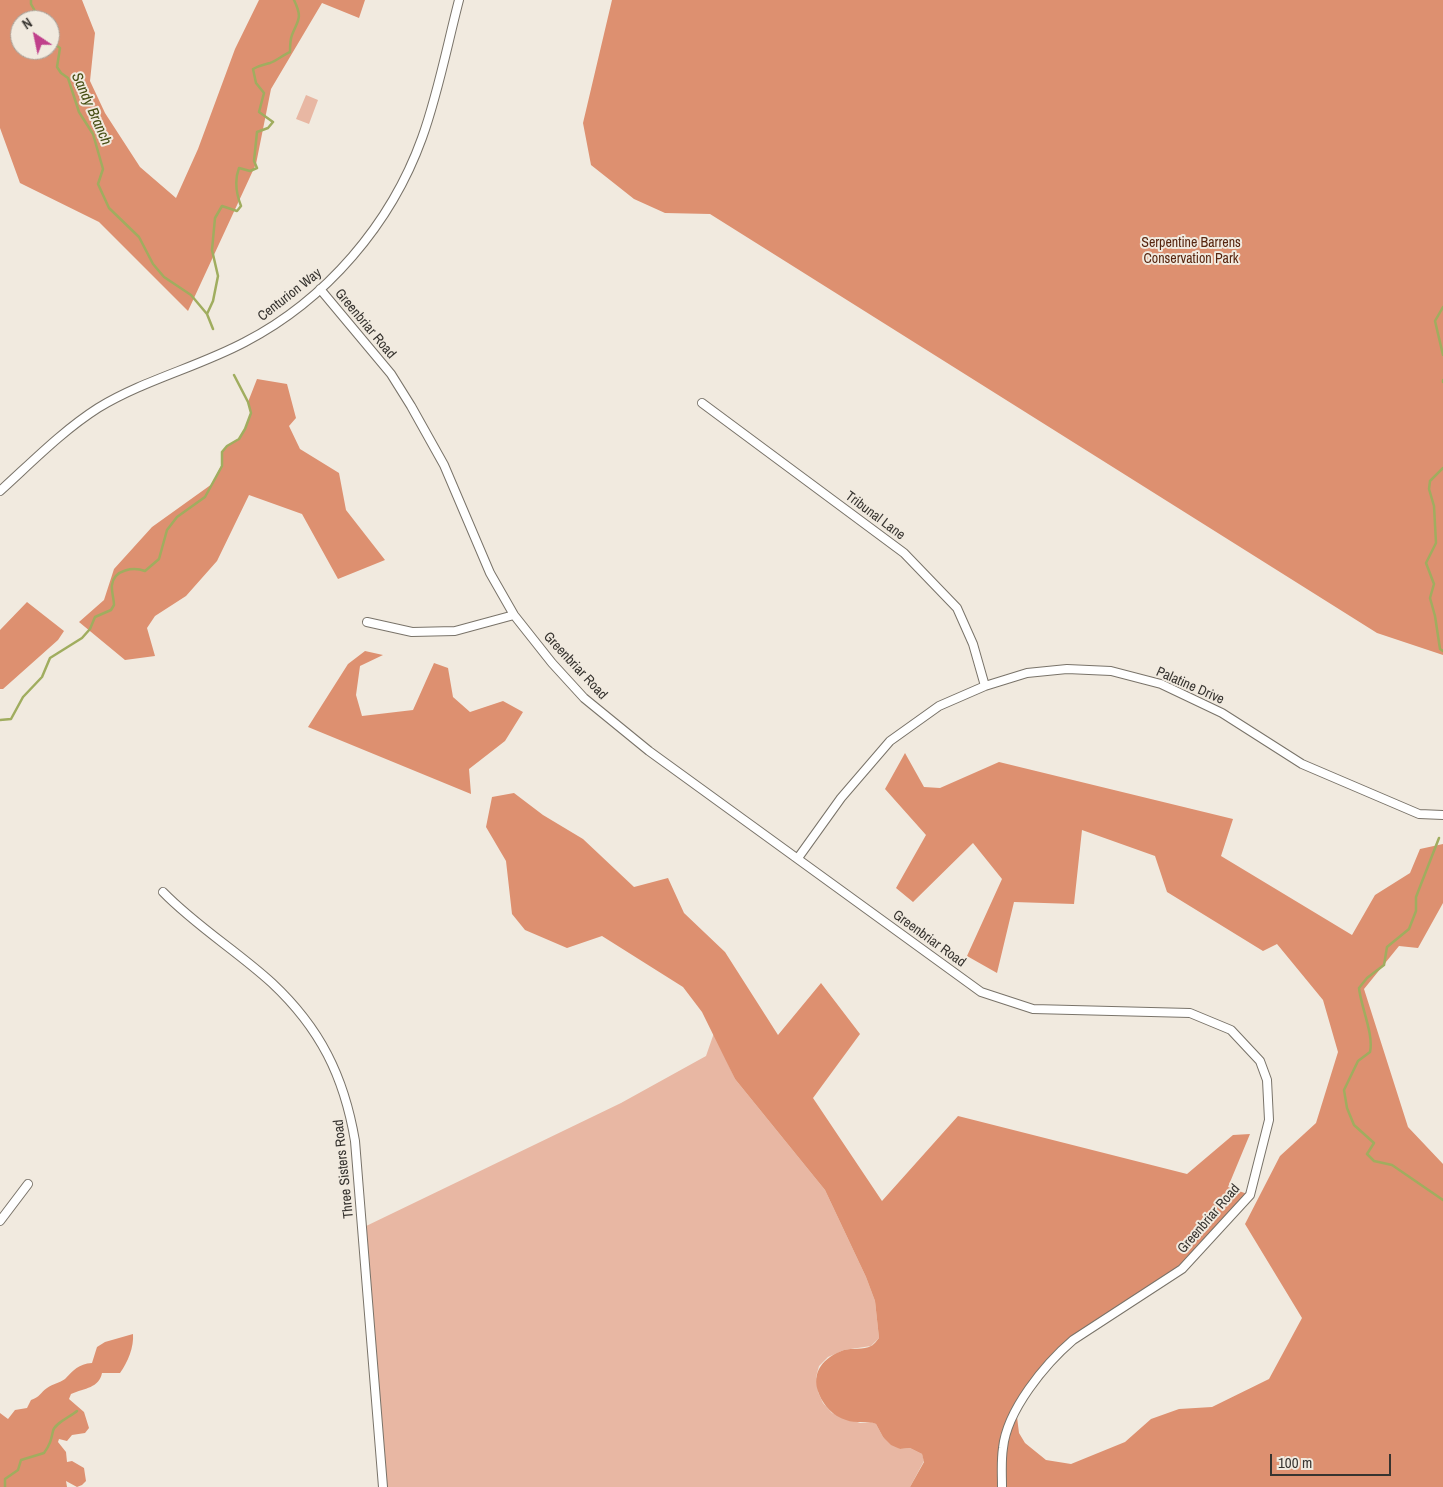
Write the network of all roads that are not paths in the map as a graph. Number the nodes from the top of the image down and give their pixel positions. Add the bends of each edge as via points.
1 (459, 0) edge
2 (320, 289) junction
3 (702, 403) dead end
4 (0, 491) edge
5 (514, 615) junction
6 (367, 622) dead end
7 (985, 686) junction
8 (1443, 815) edge
9 (798, 858) junction
10 (163, 892) dead end
11 (28, 1184) dead end
12 (0, 1221) edge
13 (383, 1487) edge
14 (1002, 1487) edge

1 - 2 street, Centurion Way via 431,110 413,160 368,237
2 - 4 street, Centurion Way via 270,328 246,342 122,395 97,409 64,433
2 - 5 street, Greenbriar Road via 391,374 412,406 444,465 490,573
3 - 7 street, Tribunal Lane via 904,553 957,608 973,644
5 - 6 street via 455,632 412,632
5 - 9 street, Greenbriar Road via 552,664 584,698 649,751
7 - 8 street, Palatine Drive via 1027,673 1067,669 1111,671 1161,684 1222,713 1302,764 1419,814
7 - 9 street, Palatine Drive via 947,701 890,741 841,798
9 - 14 street, Greenbriar Road via 981,992 1033,1009 1190,1014 1232,1030 1260,1061 1267,1080 1269,1120 1250,1195 1182,1268 1057,1354 1016,1409 1003,1447
10 - 13 street, Three Sisters Road via 272,982 306,1020 342,1082 355,1141
11 - 12 street

